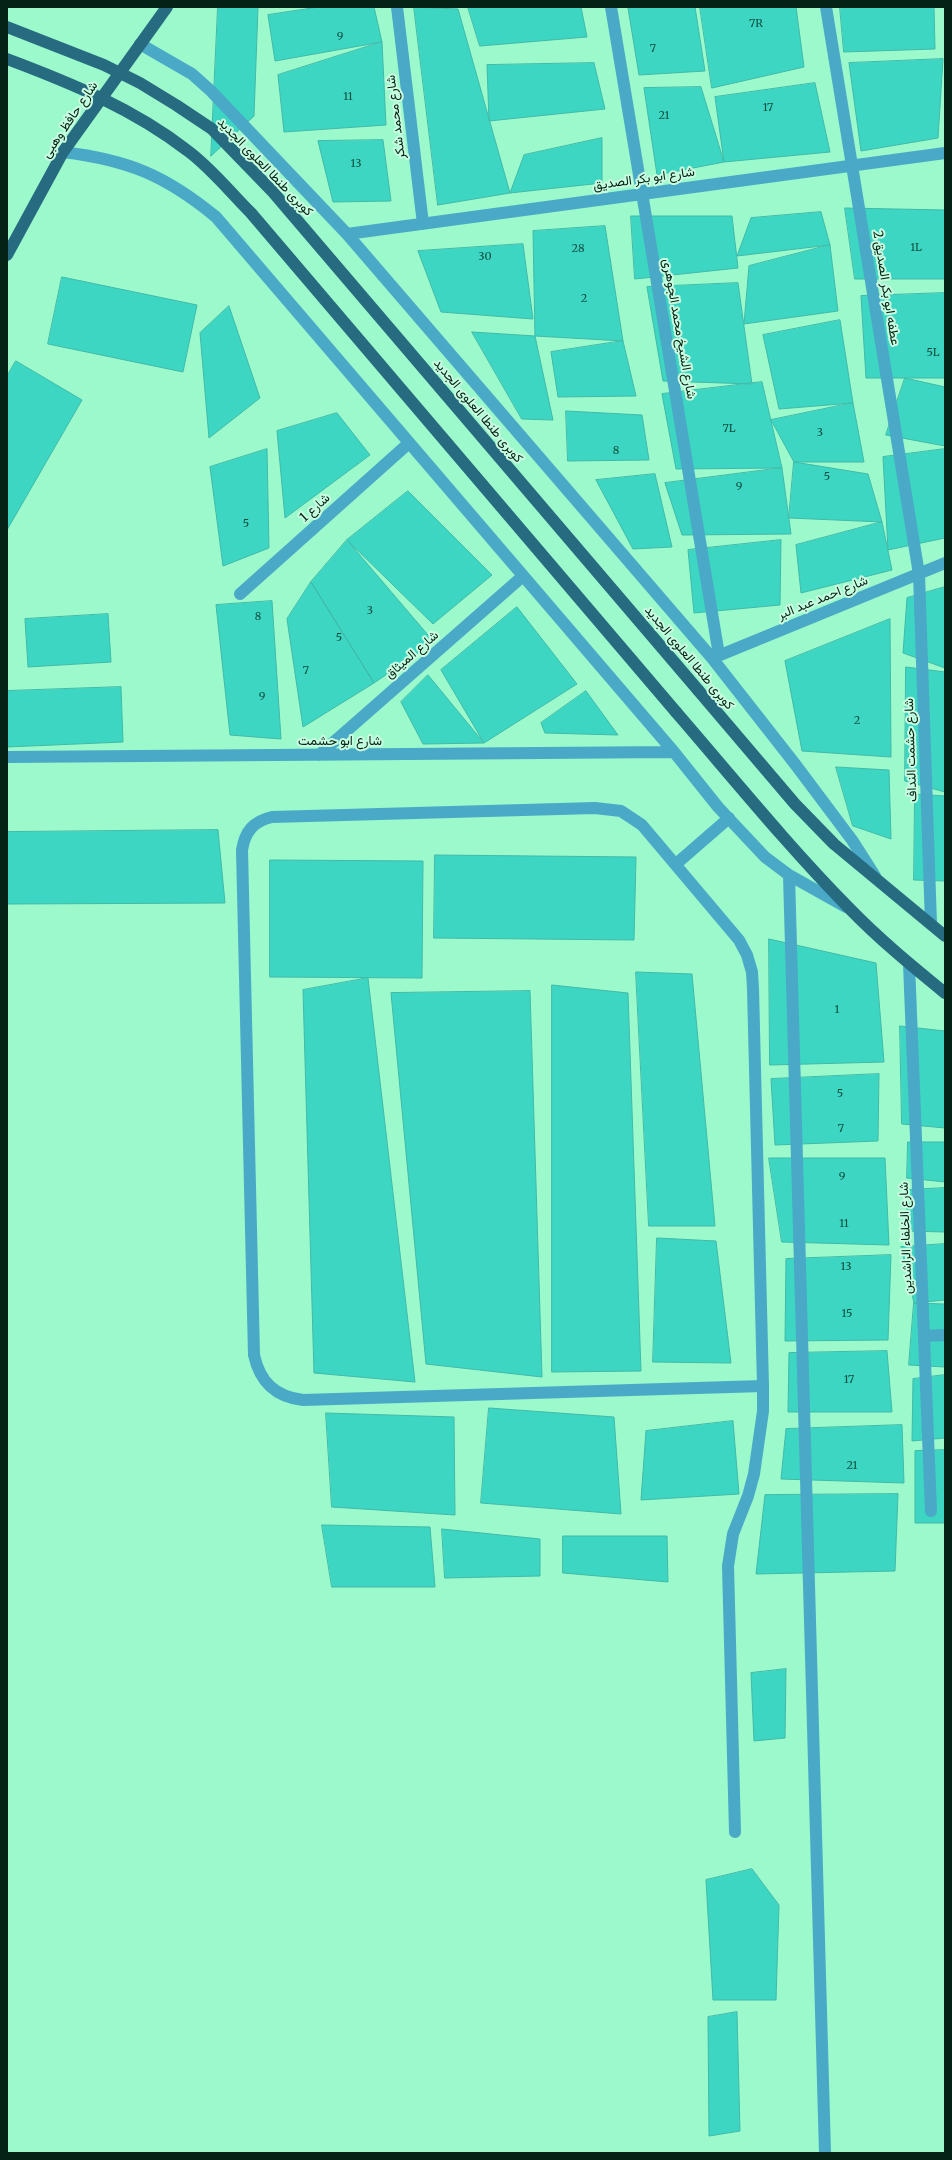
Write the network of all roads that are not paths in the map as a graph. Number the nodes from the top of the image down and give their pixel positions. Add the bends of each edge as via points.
1 (167, 7) edge
2 (397, 7) edge
3 (611, 7) edge
4 (826, 7) edge
5 (7, 27) edge
6 (140, 44) junction
7 (7, 59) edge
8 (63, 152) junction
9 (945, 152) edge
10 (852, 165) junction
11 (642, 194) junction
12 (423, 224) junction
13 (347, 234) junction
14 (7, 255) edge
15 (409, 443) junction
16 (945, 563) edge
17 (919, 574) junction
18 (523, 576) junction
19 (240, 594) dead end
20 (716, 657) junction
21 (674, 752) junction
22 (319, 755) junction
23 (7, 757) edge
24 (729, 818) junction
25 (676, 864) junction
26 (789, 875) junction
27 (878, 881) junction
28 (849, 909) junction
29 (931, 924) junction
30 (945, 936) edge
31 (910, 964) junction
32 (945, 993) edge
33 (945, 1335) edge
34 (924, 1336) junction
35 (763, 1386) junction
36 (932, 1511) dead end
37 (735, 1832) dead end
38 (825, 2153) edge

1 - 6 main road, شارع حافظ وهبى
2 - 12 street, شارع محمد شكر
3 - 11 street, شارع الشيخ محمد الجوهرى
4 - 10 street, عطفه ابو بكر الصديق 2
5 - 27 main road, كوبرى طنطا العلوى الجديد, bridge via 104,65 140,84 212,129 273,192 795,804 834,844
6 - 8 main road, شارع حافظ وهبى
6 - 13 street via 192,74 211,91
7 - 28 main road, bridge via 124,109 189,152 251,213 773,825
8 - 14 main road, شارع حافظ وهبى
8 - 15 street via 97,156 161,178 189,195 216,217
9 - 10 street, شارع ابو بكر الصديق
10 - 11 street, شارع ابو بكر الصديق
10 - 17 street, عطفه ابو بكر الصديق 2
11 - 12 street, شارع ابو بكر الصديق
11 - 20 street, شارع الشيخ محمد الجوهرى
12 - 13 street, شارع ابو بكر الصديق
13 - 20 street
15 - 18 street
15 - 19 street, شارع 1
16 - 17 street, شارع احمد عبد البر
17 - 20 street, شارع احمد عبد البر
17 - 29 street, شارع حشمت النداف
18 - 21 street
18 - 22 street, شارع الميثاق
20 - 27 street via 852,840
21 - 22 street, شارع ابو حشمت
21 - 24 street
22 - 23 street, شارع ابو حشمت
24 - 25 street
24 - 26 street via 765,857
25 - 35 street via 739,940 752,972
25 - 35 street via 642,826 621,811 608,809 272,817 262,819 250,828 243,840 242,850 254,1355 263,1380 272,1389 286,1397 303,1400
26 - 28 street
26 - 38 street
27 - 29 main road, كوبرى طنطا العلوى الجديد
28 - 31 main road
29 - 30 main road, كوبرى طنطا العلوى الجديد
31 - 32 main road
31 - 34 street, شارع الخلفاء الراشدين
33 - 34 street
34 - 36 street, شارع الخلفاء الراشدين
35 - 37 street via 757,1462 748,1496 733,1534 728,1566

